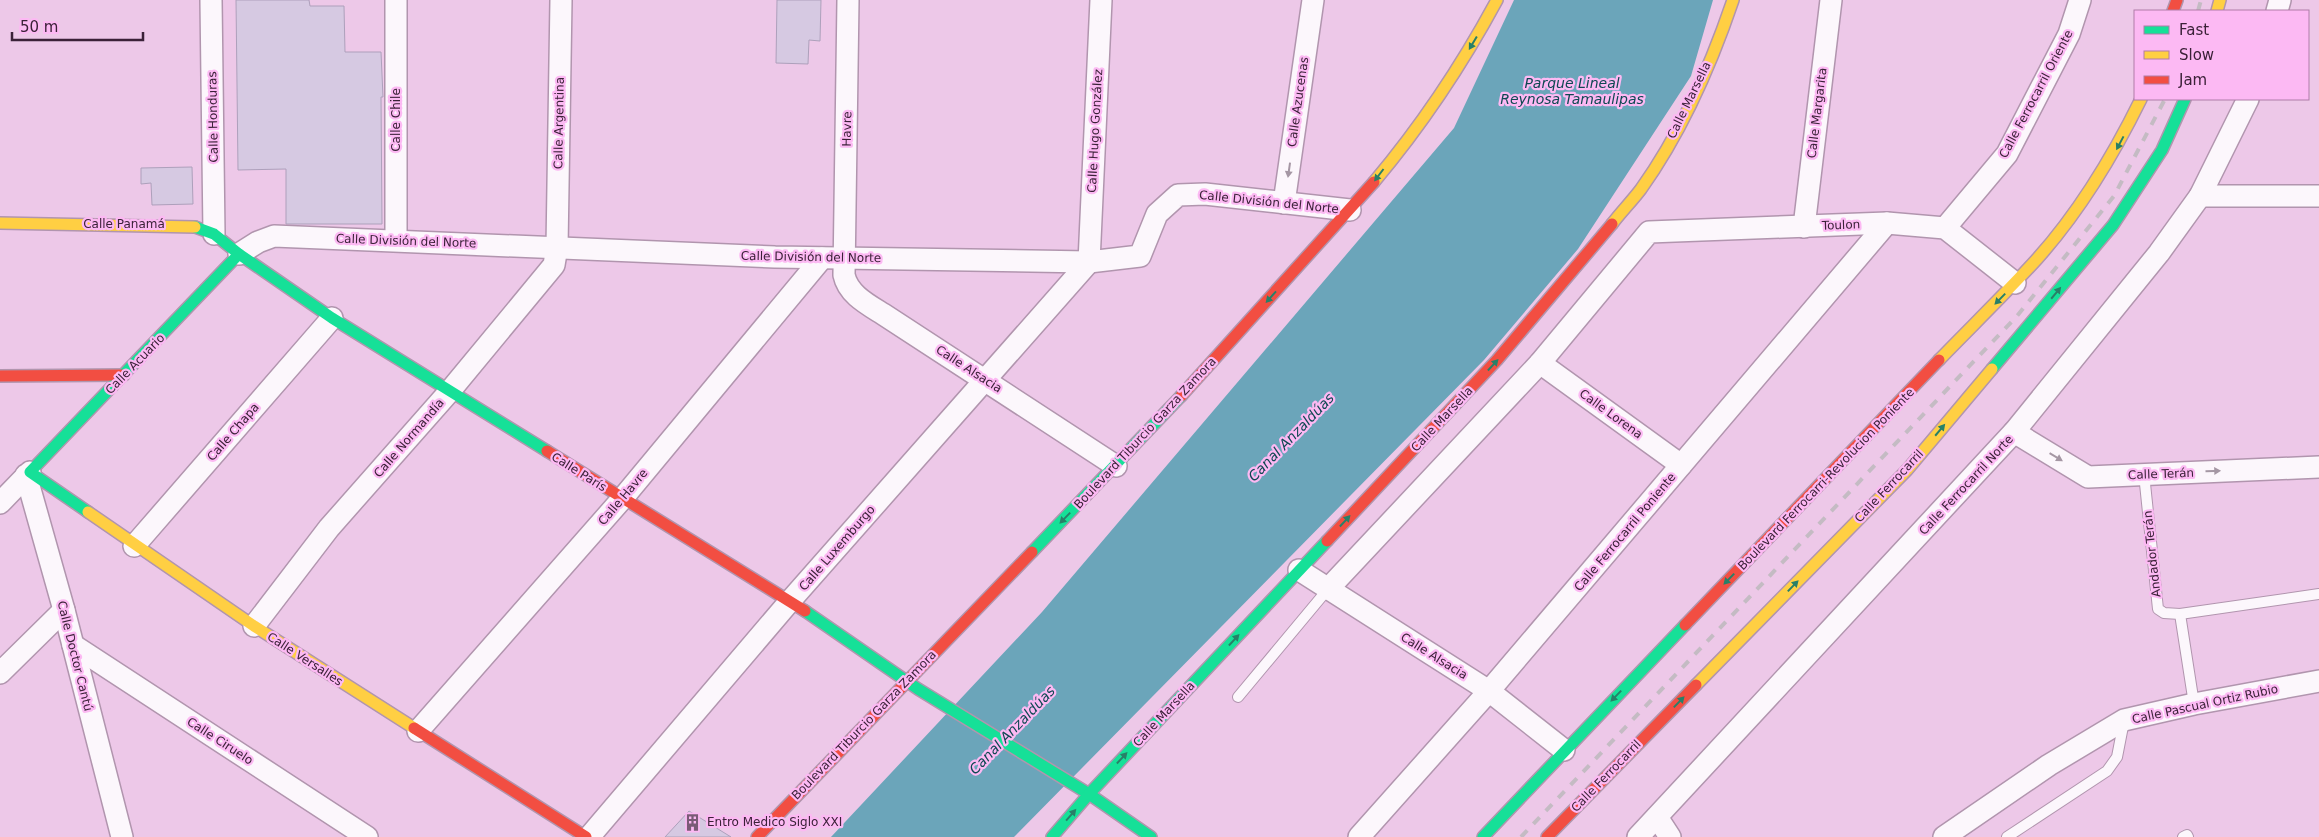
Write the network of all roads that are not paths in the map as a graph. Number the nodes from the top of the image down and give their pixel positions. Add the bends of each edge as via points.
1 (211, 0) edge
2 (396, 0) edge
3 (561, 0) edge
4 (848, 0) edge
5 (1101, 0) edge
6 (1313, 0) edge
7 (1496, 0) edge
8 (1733, 0) edge
9 (1831, 0) edge
10 (2080, 0) edge
11 (2141, 100) edge
12 (2185, 100) edge
13 (2248, 100) edge
14 (2200, 196) junction
15 (2319, 196) edge
16 (1284, 203) junction
17 (1350, 210) junction
18 (0, 223) edge
19 (1887, 223) junction
20 (1804, 227) junction
21 (1946, 228) junction
22 (214, 234) junction
23 (396, 240) junction
24 (557, 247) junction
25 (239, 254) junction
26 (822, 258) junction
27 (846, 259) junction
28 (1089, 262) junction
29 (2015, 283) junction
30 (332, 318) junction
31 (1540, 363) junction
32 (124, 375) junction
33 (0, 376) edge
34 (985, 379) junction
35 (449, 392) junction
36 (2014, 432) junction
37 (1681, 465) junction
38 (1116, 466) junction
39 (2319, 467) edge
40 (28, 474) junction
41 (2144, 474) junction
42 (622, 499) junction
43 (0, 503) edge
44 (134, 546) junction
45 (1299, 570) junction
46 (1328, 589) junction
47 (2319, 594) edge
48 (790, 601) junction
49 (64, 610) junction
50 (2180, 614) junction
51 (254, 626) junction
52 (73, 645) junction
53 (0, 673) edge
54 (906, 681) junction
55 (2319, 681) edge
56 (1489, 691) junction
57 (1238, 697) dead end
58 (2194, 704) junction
59 (2124, 720) junction
60 (418, 732) junction
61 (1564, 750) junction
62 (1089, 794) junction
63 (1657, 817) junction
64 (120, 829) edge
65 (103, 837) edge
66 (367, 837) edge
67 (588, 837) edge
68 (757, 837) edge
69 (1052, 837) edge
70 (1151, 837) edge
71 (1359, 837) edge
72 (1483, 837) edge
73 (1547, 837) edge
74 (1638, 837) edge
75 (1670, 837) edge
76 (1944, 837) edge
77 (2007, 837) edge
78 (2183, 837) edge
79 (2188, 837) edge

1 - 22 street, Calle Honduras
2 - 23 street, Calle Chile
3 - 24 street, Calle Argentina
4 - 27 street, Havre
5 - 28 street, Calle Hugo González
6 -> 16 street, Calle Azucenas
7 -> 17 main road, Boulevard Tiburcio Garza Zamora via 1457,70 1370,188
45 -> 8 main road, Calle Marsella via 1497,360 1640,189 1692,97
9 - 20 street, Calle Margarita
10 - 21 street, Calle Ferrocarril Oriente via 2069,34 2007,154
11 -> 29 main road, Boulevard Ferrocarri-Revolucion Poniente via 2102,174 2062,230
73 -> 12 main road, Calle Ferrocarril via 1907,470 2114,225 2162,150
13 - 14 street, Calle Ferrocarril Norte
14 - 15 street
14 - 36 street, Calle Ferrocarril Norte via 2160,253
16 - 17 street, Calle División del Norte
16 - 28 street, Calle División del Norte via 1204,194 1178,195 1157,214 1140,256
17 -> 38 main road, Boulevard Tiburcio Garza Zamora
18 - 22 main road, Calle Panamá via 176,225 196,227
19 - 20 street, Toulon
19 - 21 street, Toulon
19 - 37 street, Calle Ferrocarril Poniente
20 - 31 street, Toulon via 1648,232
21 - 29 street
22 - 25 main road, Calle Panamá
23 - 24 street, Calle División del Norte
23 - 25 street, Calle División del Norte via 274,236
24 - 26 street, Calle División del Norte
24 - 35 street, Calle Normandía via 554,265
25 - 30 main road, Calle París
25 - 32 main road, Calle Acuario
26 - 27 street, Calle División del Norte
26 - 42 street, Calle Havre
27 - 28 street, Calle División del Norte
27 - 34 street, Calle Alsacia via 846,286 859,298
28 - 34 street, Calle Luxemburgo
29 -> 61 main road, Boulevard Ferrocarri-Revolucion Poniente
30 - 35 main road, Calle París
30 - 44 street, Calle Chapa
31 - 37 street, Calle Lorena
31 - 46 street
32 - 33 main road
32 - 40 main road, Calle Acuario
34 - 38 street, Calle Alsacia
34 - 48 street, Calle Luxemburgo
35 - 42 main road, Calle París
35 - 51 street, Calle Normandía via 329,528
36 -> 41 street, Calle Terán via 2088,477
36 - 63 street, Calle Ferrocarril Norte
37 - 56 street, Calle Ferrocarril Poniente
38 -> 54 main road, Boulevard Tiburcio Garza Zamora
41 -> 39 street, Calle Terán
40 - 43 street, Calle Acuario
40 - 44 main road, Calle Versalles
40 - 49 street, Calle Doctor Cantú
41 - 50 lane, Andador Terán via 2158,609 2164,613
42 - 48 main road, Calle París
42 - 60 street, Calle Havre
44 - 51 main road, Calle Versalles
45 - 46 street, Calle Alsacia
62 -> 45 main road, Calle Marsella
46 - 56 street, Calle Alsacia
46 - 57 lane
47 - 50 lane
48 - 54 main road, Calle París
48 - 67 street, Calle Luxemburgo
49 - 52 street, Calle Doctor Cantú
49 - 53 street
50 - 58 lane
51 - 60 main road, Calle Versalles
52 - 64 street, Calle Doctor Cantú
52 - 66 street, Calle Ciruelo
54 - 62 main road, Calle París
54 - 68 main road, Boulevard Tiburcio Garza Zamora
55 - 58 street, Calle Pascual Ortiz Rubio
56 - 61 street, Calle Alsacia
56 - 71 street, Calle Ferrocarril Poniente
58 - 59 street, Calle Pascual Ortiz Rubio
59 - 76 street, Calle Pascual Ortiz Rubio via 2049,765
59 - 77 lane via 2117,757 2107,771
60 - 67 main road, Calle Versalles
61 - 72 main road, Boulevard Ferrocarri-Revolucion Poniente
69 -> 62 main road, Calle Marsella
62 - 70 main road, Calle París
63 - 74 street, Calle Ferrocarril Norte
63 - 75 street
64 - 65 street
78 - 79 lane

